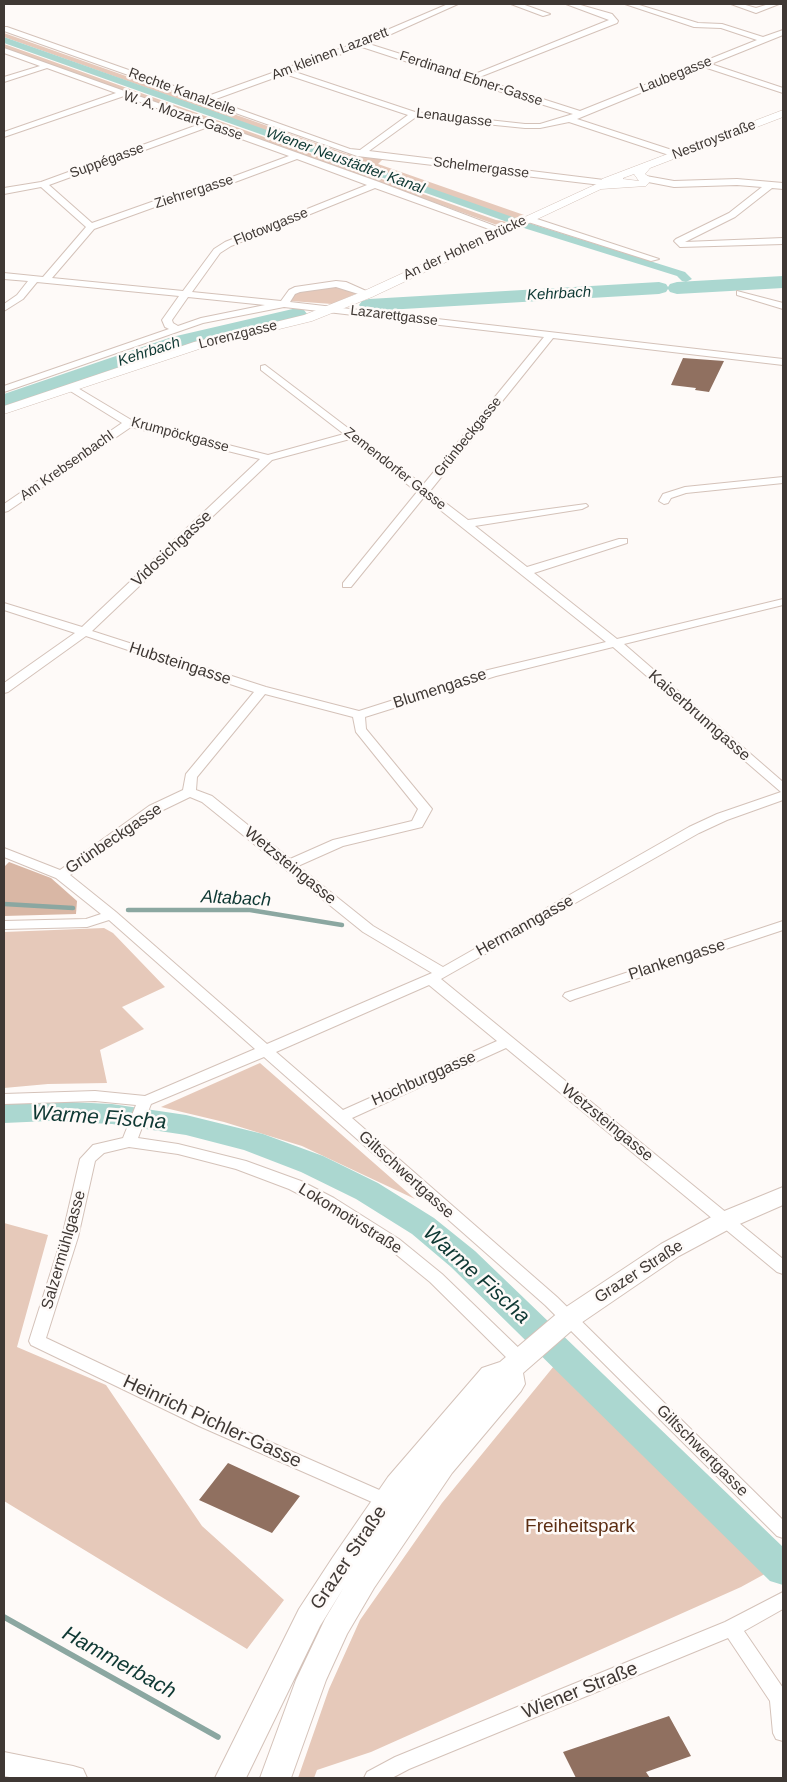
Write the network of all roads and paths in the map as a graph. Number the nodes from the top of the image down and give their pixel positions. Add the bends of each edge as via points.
1 (454, 4) edge
2 (515, 4) edge
3 (570, 4) edge
4 (629, 4) edge
5 (735, 4) edge
6 (775, 4) edge
7 (546, 14) dead end
8 (4, 29) edge
9 (783, 32) edge
10 (764, 40) junction
11 (362, 44) junction
12 (4, 50) edge
13 (702, 64) junction
14 (46, 66) junction
15 (286, 72) junction
16 (469, 79) junction
17 (4, 80) edge
18 (783, 91) edge
19 (122, 94) junction
20 (205, 100) junction
21 (783, 113) edge
22 (414, 114) junction
23 (580, 114) junction
24 (569, 119) junction
25 (208, 124) junction
26 (4, 136) edge
27 (360, 154) junction
28 (678, 155) junction
29 (297, 156) junction
30 (640, 176) junction
31 (618, 181) junction
32 (43, 184) junction
33 (376, 184) junction
34 (600, 184) junction
35 (770, 184) junction
36 (783, 186) edge
37 (4, 191) edge
38 (527, 220) junction
39 (91, 228) junction
40 (506, 230) junction
41 (783, 242) edge
42 (654, 259) dead end
43 (4, 276) edge
44 (40, 280) junction
45 (740, 293) dead end
46 (186, 294) junction
47 (368, 294) junction
48 (284, 304) junction
49 (783, 306) edge
50 (4, 308) edge
51 (331, 309) junction
52 (177, 329) junction
53 (551, 335) junction
54 (783, 362) edge
55 (265, 368) dead end
56 (71, 387) junction
57 (4, 388) edge
58 (4, 410) edge
59 (129, 422) junction
60 (352, 436) junction
61 (268, 458) junction
62 (783, 480) edge
63 (424, 491) junction
64 (664, 501) dead end
65 (582, 506) dead end
66 (4, 509) edge
67 (466, 524) junction
68 (623, 541) dead end
69 (524, 572) junction
70 (347, 585) dead end
71 (783, 602) edge
72 (4, 606) edge
73 (84, 632) junction
74 (614, 642) junction
75 (4, 690) edge
76 (262, 690) junction
77 (359, 715) junction
78 (783, 789) edge
79 (189, 792) junction
80 (783, 796) edge
81 (4, 852) edge
82 (288, 865) junction
83 (61, 875) junction
84 (111, 915) junction
85 (4, 925) edge
86 (783, 925) edge
87 (436, 975) junction
88 (570, 996) dead end
89 (508, 1042) junction
90 (264, 1051) junction
91 (4, 1099) edge
92 (144, 1105) junction
93 (341, 1117) junction
94 (132, 1136) junction
95 (88, 1159) joint
96 (778, 1201) edge
97 (726, 1220) junction
98 (783, 1268) edge
99 (37, 1341) joint
100 (537, 1345) junction
101 (387, 1501) junction
102 (783, 1530) edge
103 (783, 1600) edge
104 (732, 1628) junction
105 (783, 1732) edge
106 (4, 1764) edge
107 (73, 1778) edge
108 (230, 1778) edge
109 (276, 1778) edge
110 (374, 1778) edge

1 - 11 street, Am kleinen Lazarett
2 - 7 street
3 - 16 street via 614,21
4 - 10 street via 696,25 722,26
5 - 6 street via 756,10
8 - 20 street, Rechte Kanalzeile
9 - 10 street, Laubegasse
10 - 13 street, Laubegasse
11 - 15 street, Am kleinen Lazarett
11 - 16 street, Ferdinand Ebner-Gasse
12 - 14 street, W. A. Mozart-Gasse
13 - 18 street
13 - 23 street, Laubegasse
14 - 17 street
14 - 19 street, W. A. Mozart-Gasse
15 - 20 street, Am kleinen Lazarett
15 - 22 street, Lenaugasse
16 - 23 street, Ferdinand Ebner-Gasse
19 - 25 street, W. A. Mozart-Gasse
19 - 26 street
20 - 27 street, Rechte Kanalzeile
21 - 28 street, Nestroystraße
22 - 24 street, Lenaugasse via 525,126
22 - 27 street
23 - 24 street, Laubegasse
24 - 28 street
25 - 29 street, W. A. Mozart-Gasse
25 - 32 street, Suppégasse
27 - 34 street, Schelmergasse
28 - 30 street, Nestroystraße
29 - 33 street, W. A. Mozart-Gasse
29 - 39 street, Ziehrergasse
30 - 31 street, Nestroystraße
30 - 31 street, Nestroystraße via 630,185
30 - 35 street via 665,186 736,182
31 - 34 street, An der Hohen Brücke
32 - 37 street, Suppégasse
32 - 39 street
33 - 40 street, W. A. Mozart-Gasse
33 - 46 street, Flotowgasse via 228,244 217,251
34 - 38 street, An der Hohen Brücke
35 - 36 street
35 - 41 street via 732,214 679,241 683,245
38 - 40 street, An der Hohen Brücke
38 - 42 street
39 - 44 street
40 - 47 street, An der Hohen Brücke
43 - 44 street, Lazarettgasse
44 - 46 street, Lazarettgasse
44 - 50 street
45 - 49 street
46 - 48 street, Lazarettgasse
46 - 52 street, Flotowgasse via 167,320 168,325
47 - 48 street via 336,284 298,289
47 - 51 street, An der Hohen Brücke
48 - 51 street, Lazarettgasse
48 - 52 street
51 - 53 street, Lazarettgasse
51 - 56 street, Lorenzgasse via 294,322 198,345
52 - 57 street
53 - 54 street, Lazarettgasse
53 - 63 street, Grünbeckgasse
55 - 60 street, Zemendorfer Gasse
56 - 58 street, Lorenzgasse
56 - 59 street, Krumpöckgasse
59 - 61 street, Krumpöckgasse
59 - 66 street, Am Krebsenbachl
60 - 61 street, Vidosichgasse
60 - 63 street, Zemendorfer Gasse
61 - 73 street, Vidosichgasse
62 - 64 street via 685,490 667,496
63 - 67 street, Zemendorfer Gasse
63 - 70 street, Grünbeckgasse
65 - 67 street
67 - 69 street, Zemendorfer Gasse
68 - 69 street
69 - 74 street, Zemendorfer Gasse
71 - 74 street, Blumengasse
72 - 73 street, Hubsteingasse
73 - 75 street, Vidosichgasse
73 - 76 street, Hubsteingasse
74 - 77 street, Blumengasse via 492,673
74 - 78 street, Kaiserbrunngasse
76 - 77 street, Hubsteingasse
76 - 79 street via 191,777
77 - 82 street via 360,729 425,809 417,824 338,843
79 - 82 street, Wetzsteingasse via 206,799
79 - 83 street, Grünbeckgasse via 154,809
80 - 87 street, Hermanngasse via 722,817 686,835
81 - 83 street, Giltschwertgasse
82 - 87 street, Wetzsteingasse via 368,929
83 - 84 street, Giltschwertgasse
84 - 85 street via 87,923
84 - 90 street, Giltschwertgasse
86 - 88 street, Plankengasse
87 - 89 street, Wetzsteingasse
87 - 90 street, Hermanngasse
89 - 93 street, Hochburggasse
89 - 97 street, Wetzsteingasse
90 - 92 street, Hermanngasse
90 - 93 street, Giltschwertgasse
91 - 92 street via 95,1096
92 - 94 street
93 - 100 street, Giltschwertgasse
94 - 95 street, Lokomotivstraße via 99,1149
94 - 100 street, Lokomotivstraße via 240,1165 295,1185 328,1202 393,1243 436,1278
95 - 99 street, Salzermühlgasse via 70,1237
96 - 97 main road, Grazer Straße
97 - 98 street, Wetzsteingasse
97 - 100 main road, Grazer Straße via 670,1250
99 - 101 street, Heinrich Pichler-Gasse via 205,1421
100 - 101 main road, Grazer Straße via 491,1375
100 - 102 street, Giltschwertgasse
100 - 109 main road, Grazer Straße via 512,1384 442,1465 335,1628 311,1680
101 - 108 main road, Grazer Straße via 309,1618
103 - 104 street, Wiener Straße
104 - 105 street via 780,1699
104 - 110 street, Wiener Straße
106 - 107 main road

